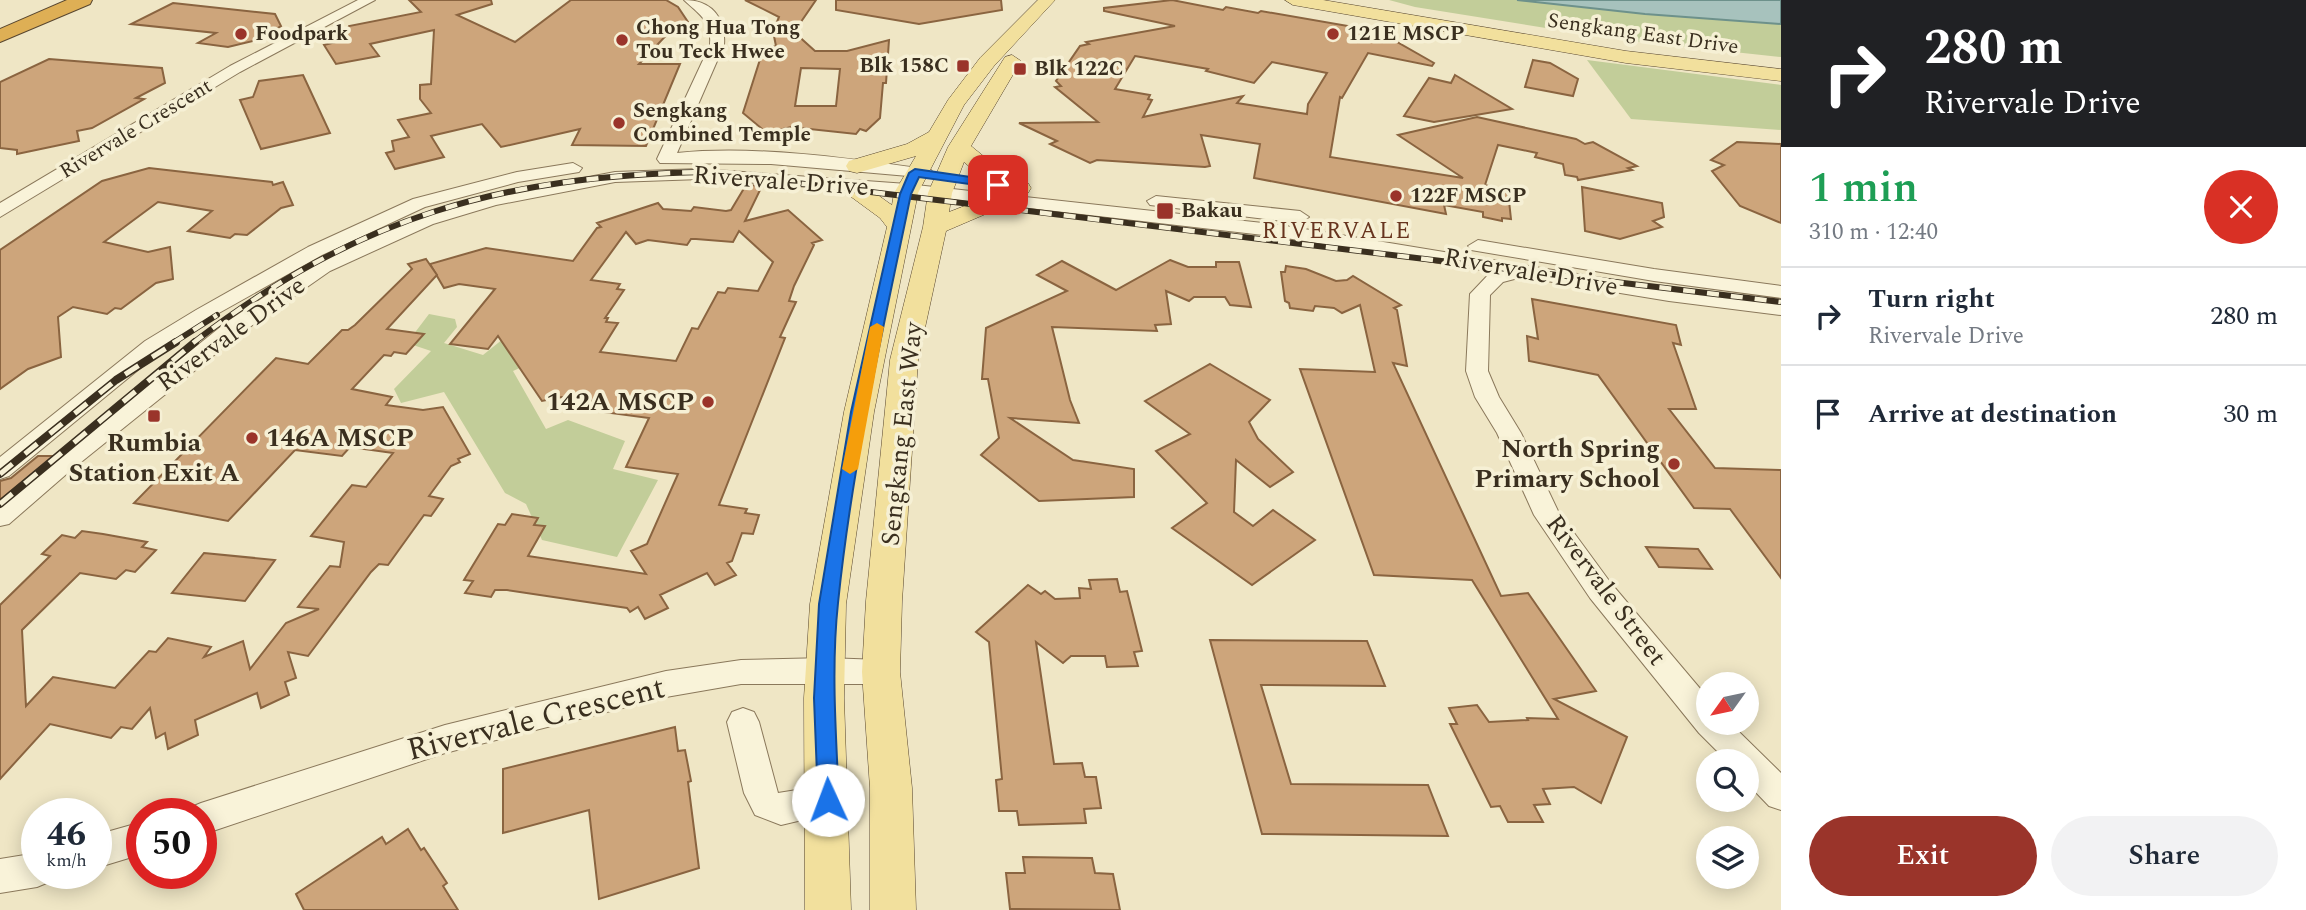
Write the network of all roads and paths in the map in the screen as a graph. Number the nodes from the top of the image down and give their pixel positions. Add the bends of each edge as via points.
1 (50, 0) edge
2 (83, 0) edge
3 (358, 0) edge
4 (368, 0) edge
5 (691, 0) edge
6 (1293, 0) edge
7 (1342, 0) edge
8 (1054, 3) edge
9 (707, 7) edge
10 (0, 21) edge
11 (0, 36) edge
12 (272, 49) junction
13 (1781, 64) edge
14 (1781, 75) edge
15 (935, 136) junction
16 (959, 147) junction
17 (674, 158) junction
18 (852, 176) junction
19 (911, 181) junction
20 (943, 185) junction
21 (1016, 195) junction
22 (0, 211) edge
23 (899, 226) junction
24 (935, 227) junction
25 (1410, 251) junction
26 (1521, 271) junction
27 (1781, 292) edge
28 (1480, 294) junction
29 (1781, 309) edge
30 (0, 470) edge
31 (0, 517) edge
32 (826, 670) junction
33 (881, 672) junction
34 (1696, 705) edge
35 (743, 722) dead end
36 (1723, 735) edge
37 (1781, 795) edge
38 (828, 800) junction
39 (217, 814) edge
40 (21, 873) edge
41 (0, 876) edge
42 (828, 910) edge
43 (893, 910) edge

1 - 10 highway
2 - 11 highway
3 - 12 street, Rivervale Crescent
4 - 12 street, Rivervale Crescent
5 - 9 street
6 - 14 main road, Sengkang East Drive via 1618,55
7 - 13 main road, Sengkang East Drive via 1621,46
8 - 15 main road, Sengkang East Way via 987,62
8 - 16 main road, Sengkang East Way via 998,80
9 - 17 street via 729,30
12 - 22 street, Rivervale Crescent
15 - 18 main road
15 - 19 main road, Sengkang East Way
16 - 20 main road, Sengkang East Way
16 - 21 main road
17 - 18 street, Rivervale Drive
17 - 30 street, Rivervale Drive via 618,160 517,177 419,202 315,251 203,314 153,346
18 - 19 street, Rivervale Drive
18 - 23 main road
18 - 31 street, Rivervale Drive via 615,177 493,200 426,220 323,267 236,326
19 - 20 street, Rivervale Drive
19 - 23 main road, Sengkang East Way
20 - 21 street, Rivervale Drive
20 - 24 main road, Sengkang East Way
21 - 24 main road
21 - 25 street, Rivervale Drive
21 - 27 street, Rivervale Drive via 1256,210
23 - 32 main road, Sengkang East Way via 856,425 828,604
24 - 33 main road, Sengkang East Way via 904,360
25 - 26 street, Rivervale Drive
25 - 28 street via 1454,271
26 - 28 street via 1496,278
26 - 29 street, Rivervale Drive
28 - 34 street, Rivervale Street via 1477,370 1547,515 1600,590
32 - 33 street, Rivervale Crescent
32 - 38 main road, Sengkang East Way
32 - 39 street, Rivervale Crescent via 741,672 666,684 445,739
33 - 43 main road, Sengkang East Way via 891,788
35 - 38 street via 760,793 767,804 781,809
36 - 37 street, Rivervale Street
38 - 42 main road, Sengkang East Way
40 - 41 street

